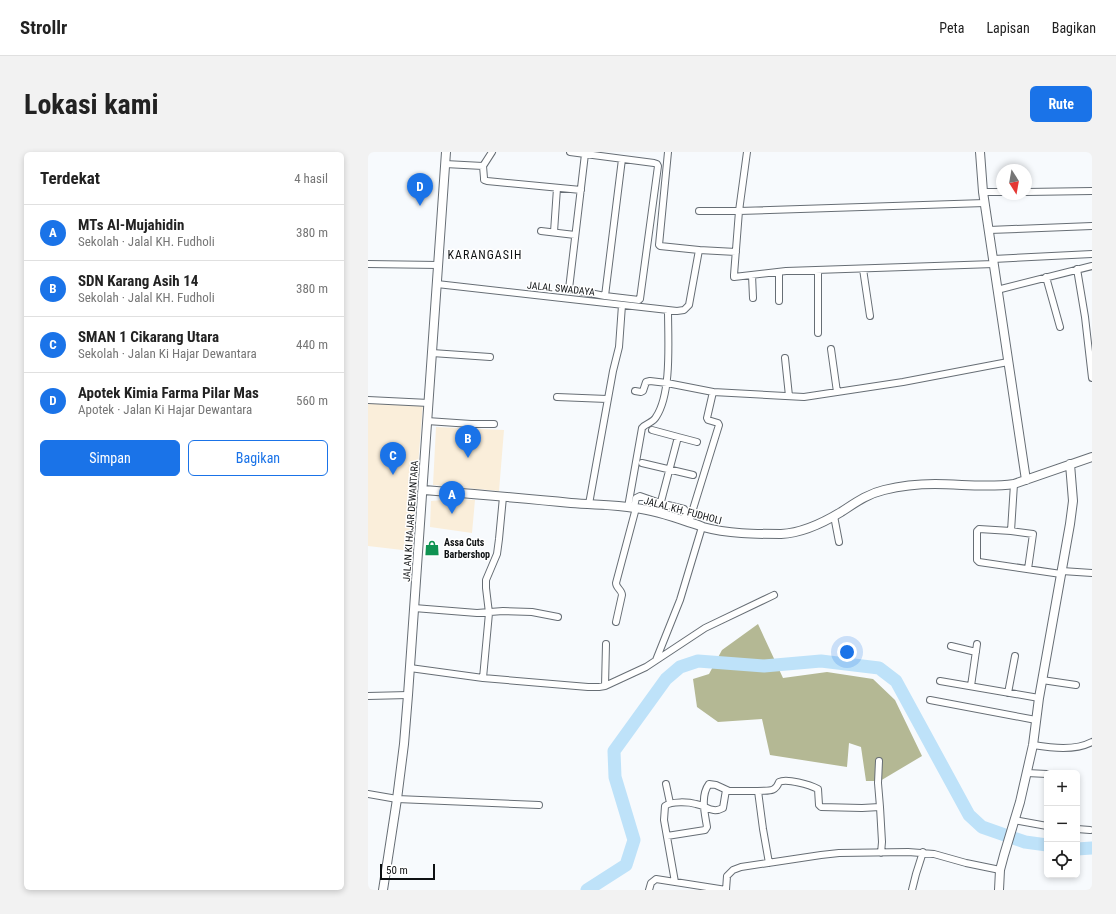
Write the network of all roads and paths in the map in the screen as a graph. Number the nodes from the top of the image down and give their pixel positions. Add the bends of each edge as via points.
1 (446, 152) edge
2 (492, 152) edge
3 (570, 152) edge
4 (668, 152) edge
5 (747, 152) edge
6 (980, 152) edge
7 (585, 154) junction
8 (622, 159) junction
9 (445, 164) junction
10 (483, 166) junction
11 (556, 188) junction
12 (581, 190) junction
13 (1092, 191) edge
14 (983, 192) junction
15 (996, 192) edge
16 (1032, 192) edge
17 (985, 203) junction
18 (699, 211) dead end
19 (739, 211) junction
20 (1092, 226) edge
21 (988, 230) junction
22 (541, 232) dead end
23 (554, 232) junction
24 (575, 235) junction
25 (698, 250) junction
26 (736, 252) junction
27 (1092, 254) edge
28 (993, 262) junction
29 (368, 264) edge
30 (438, 266) junction
31 (1092, 266) edge
32 (863, 269) junction
33 (818, 270) junction
34 (1077, 270) junction
35 (779, 272) junction
36 (752, 275) junction
37 (1046, 277) junction
38 (437, 284) junction
39 (997, 290) junction
40 (605, 296) junction
41 (753, 298) dead end
42 (779, 301) dead end
43 (622, 305) junction
44 (668, 310) junction
45 (870, 316) dead end
46 (1060, 327) dead end
47 (818, 333) dead end
48 (831, 348) dead end
49 (432, 353) junction
50 (490, 357) dead end
51 (785, 358) dead end
52 (1008, 362) junction
53 (1092, 378) edge
54 (668, 383) junction
55 (635, 391) dead end
56 (713, 392) junction
57 (837, 392) junction
58 (557, 396) dead end
59 (789, 396) junction
60 (608, 399) junction
61 (368, 400) edge
62 (429, 403) junction
63 (427, 421) junction
64 (494, 424) dead end
65 (652, 430) dead end
66 (678, 437) junction
67 (697, 442) dead end
68 (1092, 457) edge
69 (642, 463) dead end
70 (1070, 464) junction
71 (669, 470) junction
72 (693, 475) dead end
73 (1026, 480) junction
74 (1014, 484) junction
75 (423, 490) junction
76 (502, 497) junction
77 (660, 503) junction
78 (589, 504) junction
79 (633, 507) junction
80 (658, 513) junction
81 (834, 516) junction
82 (686, 521) junction
83 (702, 526) junction
84 (1012, 531) junction
85 (839, 542) dead end
86 (1028, 568) junction
87 (1061, 572) junction
88 (1092, 573) edge
89 (774, 594) dead end
90 (414, 608) junction
91 (489, 613) junction
92 (558, 617) dead end
93 (616, 622) dead end
94 (606, 644) dead end
95 (977, 644) dead end
96 (951, 646) dead end
97 (976, 652) junction
98 (1015, 656) dead end
99 (656, 660) junction
100 (410, 668) junction
101 (482, 678) junction
102 (1042, 680) junction
103 (940, 681) dead end
104 (1076, 685) dead end
105 (606, 686) junction
106 (971, 686) junction
107 (1008, 693) junction
108 (408, 695) junction
109 (368, 696) edge
110 (1039, 698) junction
111 (930, 700) dead end
112 (1036, 720) junction
113 (1092, 742) edge
114 (1033, 745) junction
115 (879, 761) dead end
116 (1027, 773) junction
117 (1044, 774) edge
118 (666, 784) dead end
119 (726, 790) junction
120 (758, 791) junction
121 (368, 794) edge
122 (397, 798) junction
123 (670, 803) junction
124 (539, 805) dead end
125 (704, 807) junction
126 (880, 807) junction
127 (1013, 823) junction
128 (1044, 826) edge
129 (1080, 829) edge
130 (1090, 830) dead end
131 (667, 836) junction
132 (923, 852) junction
133 (881, 853) junction
134 (769, 863) junction
135 (1000, 870) junction
136 (675, 882) junction
137 (383, 890) edge
138 (649, 890) edge
139 (726, 890) edge
140 (912, 890) edge
141 (999, 890) edge

1 - 9 main road, JALAN KI HAJAR DEWANTARA
2 - 10 street
3 - 7 street
4 - 25 street via 659,245
5 - 19 street
6 - 14 main road
7 - 8 street
7 - 12 street
8 - 40 street
8 - 40 street via 654,163 658,169 640,299
9 - 10 street
9 - 30 main road, JALAN KI HAJAR DEWANTARA
10 - 11 street via 484,180 487,181
11 - 12 street
11 - 23 street
12 - 24 street
13 - 16 street
14 - 15 street
14 - 17 main road
17 - 19 street
17 - 21 main road
18 - 19 street
19 - 26 street
20 - 21 street
21 - 28 main road
22 - 23 street
23 - 24 street
24 - 40 street via 569,289
25 - 26 street
25 - 44 street, JALAL SWADAYA via 689,305 684,310
26 - 36 street via 734,276
27 - 28 street
28 - 32 street
28 - 39 main road
29 - 30 street
30 - 38 main road, JALAN KI HAJAR DEWANTARA
31 - 34 street
32 - 33 street
32 - 45 street
33 - 35 street
33 - 47 street
34 - 37 street
34 - 53 street
35 - 36 street
35 - 42 street
36 - 41 street
37 - 39 street
37 - 46 street
38 - 43 street, JALAL SWADAYA
38 - 49 main road, JALAN KI HAJAR DEWANTARA
39 - 52 main road
43 - 44 street, JALAL SWADAYA
43 - 60 street via 619,347
44 - 54 street
48 - 57 street
49 - 50 street
49 - 62 main road, JALAN KI HAJAR DEWANTARA
51 - 59 street
52 - 57 street
52 - 73 main road
54 - 55 street via 647,381 643,391
54 - 56 street
54 - 79 street via 657,416 642,428
56 - 59 street
56 - 82 street via 707,418 719,425
57 - 59 street
58 - 60 street
60 - 78 street
61 - 62 street
62 - 63 main road, JALAN KI HAJAR DEWANTARA
63 - 64 street
63 - 75 main road, JALAN KI HAJAR DEWANTARA
65 - 66 street
66 - 67 street
66 - 71 street
68 - 70 main road, JALAL KH. FUDHOLI
69 - 71 street
70 - 73 main road, JALAL KH. FUDHOLI
70 - 87 main road via 1073,501
71 - 72 street
71 - 77 street
73 - 74 main road, JALAL KH. FUDHOLI
74 - 81 main road, JALAL KH. FUDHOLI via 925,484 898,488 861,498
74 - 84 street
75 - 76 main road, JALAL KH. FUDHOLI
75 - 90 main road, JALAN KI HAJAR DEWANTARA
76 - 78 main road, JALAL KH. FUDHOLI
76 - 91 street via 497,554 486,580
77 - 79 street via 638,496
77 - 80 street
77 - 82 street via 684,509
78 - 79 main road, JALAL KH. FUDHOLI
79 - 80 main road, JALAL KH. FUDHOLI
79 - 93 street via 616,583 622,595
80 - 82 main road, JALAL KH. FUDHOLI
81 - 83 main road, JALAL KH. FUDHOLI via 805,529 783,534 730,532
81 - 85 street
82 - 83 main road, JALAL KH. FUDHOLI
83 - 99 street via 680,600
84 - 86 street via 1033,534
84 - 86 street via 979,529 978,561
86 - 87 street
87 - 88 street
87 - 102 main road
89 - 99 street via 705,628
90 - 91 street
90 - 100 main road, JALAN KI HAJAR DEWANTARA
91 - 92 street via 532,612
91 - 101 street
94 - 105 street
95 - 97 street
96 - 97 street
97 - 106 street
98 - 107 street
99 - 105 street
100 - 101 street
100 - 108 main road, JALAN KI HAJAR DEWANTARA
101 - 105 street via 588,687
102 - 104 street
102 - 110 main road
103 - 106 street
106 - 107 street
107 - 110 street
108 - 109 street
108 - 122 main road, JALAN KI HAJAR DEWANTARA
110 - 112 main road
111 - 112 street
112 - 114 main road
113 - 114 street via 1082,747
114 - 116 main road
115 - 126 street
116 - 117 street
116 - 127 main road
118 - 123 street
119 - 120 street
119 - 125 street via 723,808 711,810
119 - 125 street via 709,784
120 - 126 street via 772,790 780,781 788,781 818,789 821,807
120 - 134 street
121 - 122 street
122 - 124 street
122 - 137 main road, JALAN KI HAJAR DEWANTARA
123 - 125 street via 698,804
123 - 131 street via 664,809
125 - 131 street via 707,827 705,830
126 - 133 street
127 - 128 street
127 - 135 main road
129 - 130 street
131 - 136 street
132 - 133 street
132 - 135 street
132 - 140 street
133 - 134 street via 827,854
134 - 139 street via 741,866 733,870 727,876
135 - 141 main road
136 - 138 street via 656,879 651,883
136 - 139 street

